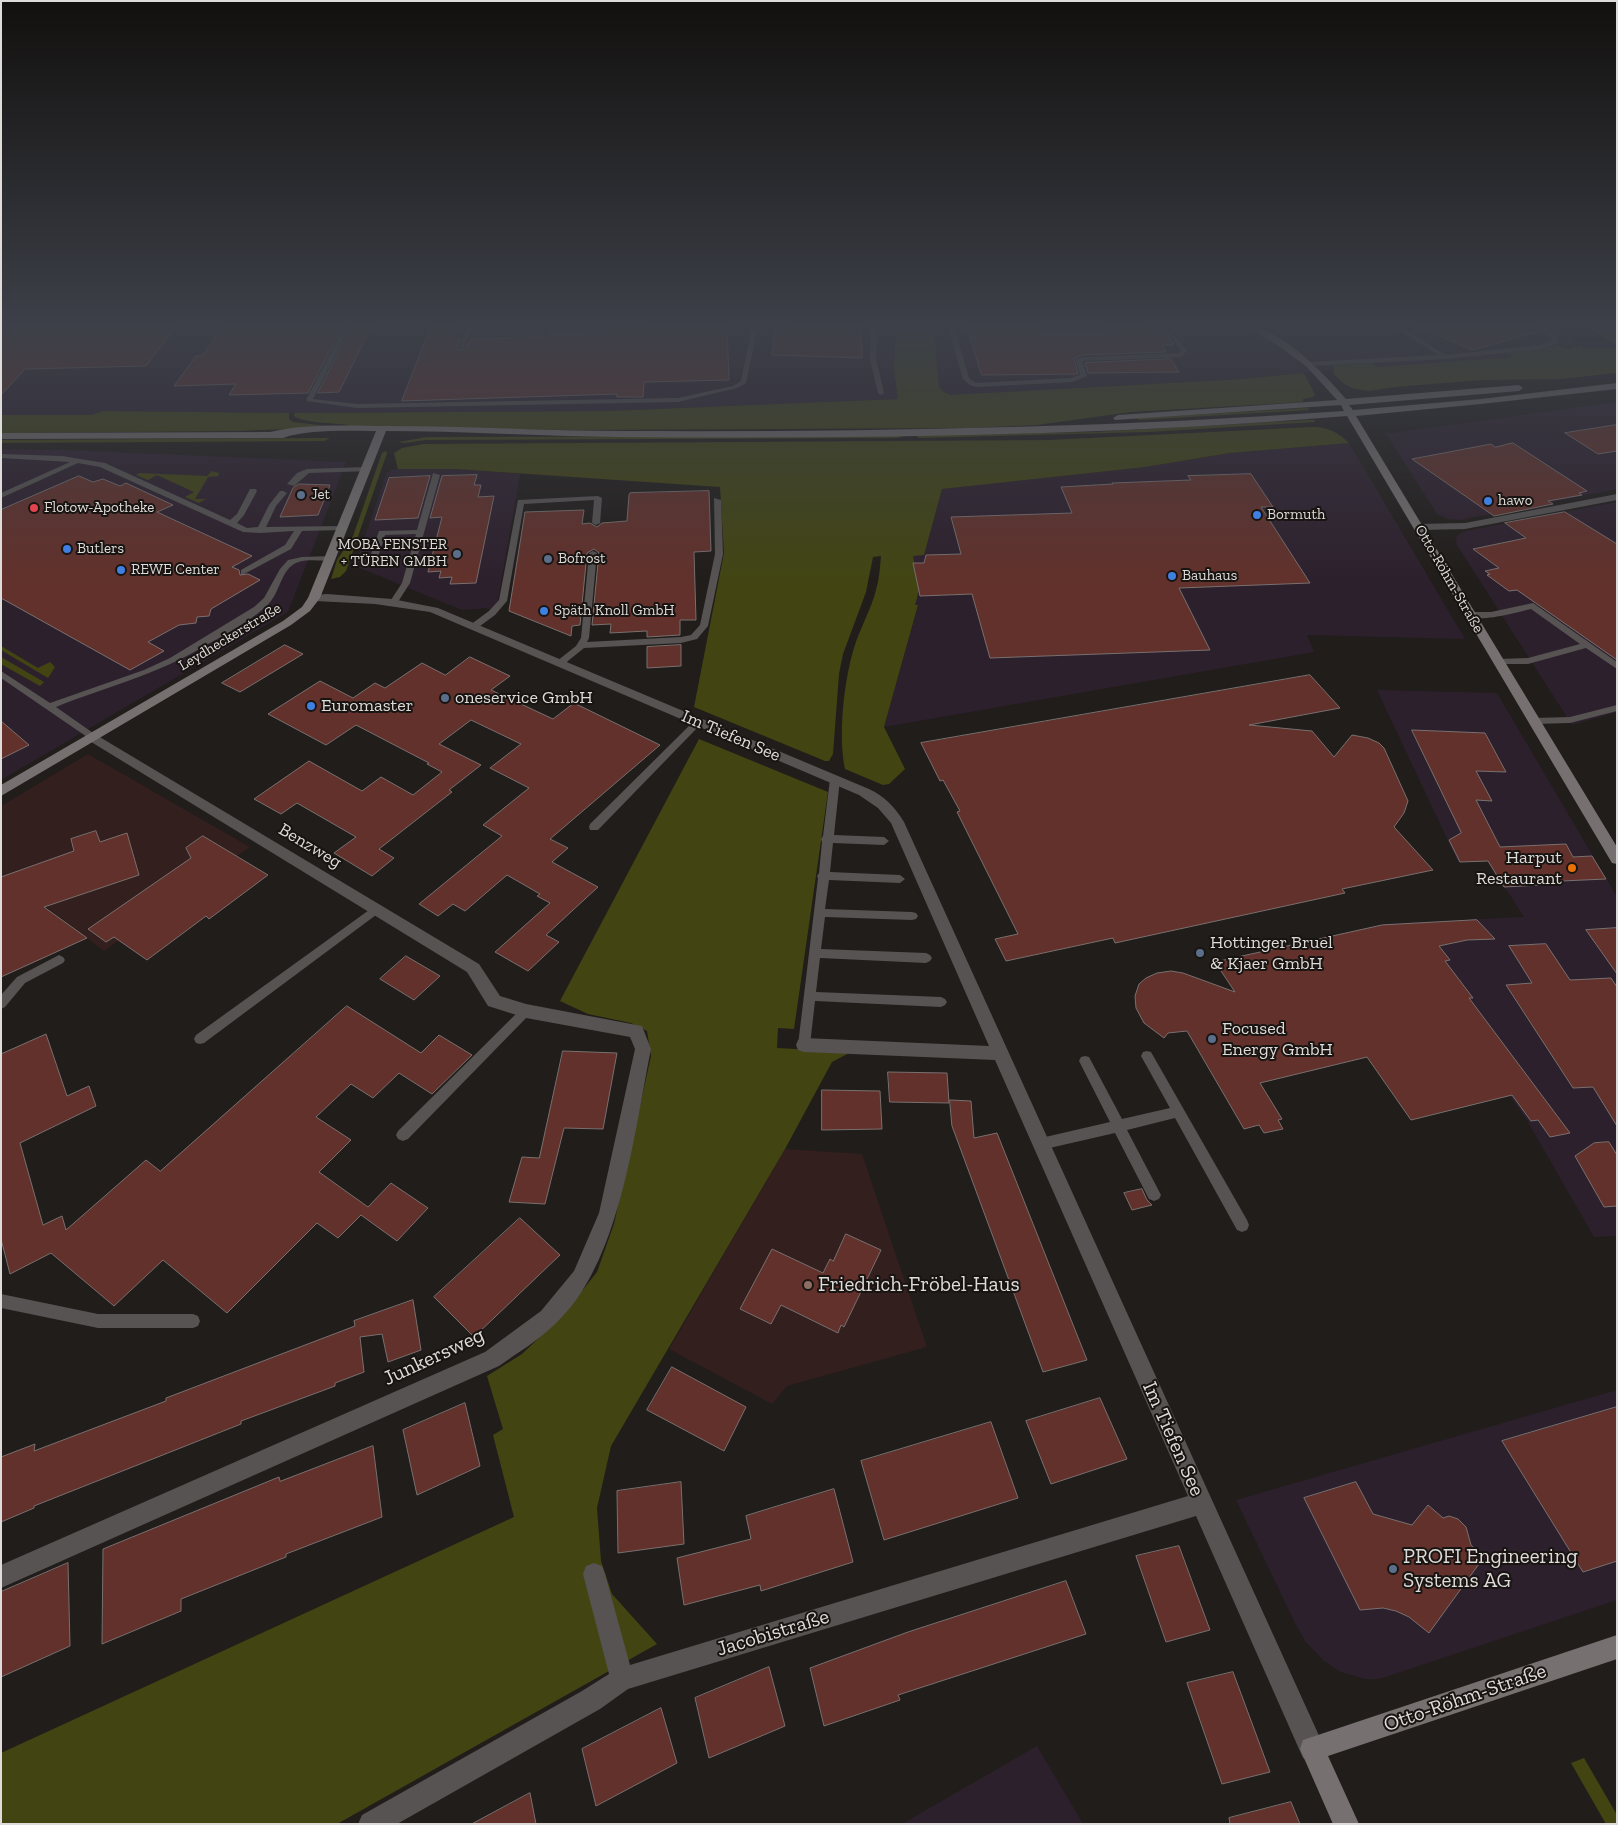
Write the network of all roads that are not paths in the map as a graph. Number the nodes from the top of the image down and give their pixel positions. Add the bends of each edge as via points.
1 (1186, 412) edge
2 (1368, 412) edge
3 (1350, 414) junction
4 (992, 431) junction
5 (380, 433) junction
6 (1, 436) edge
7 (1, 456) edge
8 (80, 460) junction
9 (366, 469) junction
10 (436, 475) dead end
11 (291, 484) dead end
12 (253, 491) dead end
13 (283, 493) dead end
14 (1, 496) edge
15 (1617, 497) edge
16 (717, 500) dead end
17 (596, 523) dead end
18 (231, 524) junction
19 (342, 528) junction
20 (1419, 528) junction
21 (298, 530) junction
22 (260, 531) junction
23 (420, 532) junction
24 (593, 553) dead end
25 (330, 558) junction
26 (372, 563) dead end
27 (244, 572) dead end
28 (314, 598) junction
29 (394, 603) junction
30 (1470, 615) junction
31 (473, 627) junction
32 (1587, 645) junction
33 (582, 646) junction
34 (1498, 662) junction
35 (560, 663) junction
36 (1617, 666) edge
37 (1, 674) edge
38 (49, 707) junction
39 (1617, 708) edge
40 (1534, 721) junction
41 (698, 722) junction
42 (93, 737) junction
43 (835, 779) junction
44 (1, 791) edge
45 (594, 827) dead end
46 (826, 839) junction
47 (884, 841) dead end
48 (1617, 858) edge
49 (822, 876) junction
50 (900, 879) dead end
51 (376, 909) junction
52 (818, 913) junction
53 (912, 916) dead end
54 (814, 953) junction
55 (926, 958) dead end
56 (59, 960) dead end
57 (809, 996) junction
58 (494, 1001) joint
59 (941, 1002) dead end
60 (1, 1004) edge
61 (526, 1011) junction
62 (200, 1039) dead end
63 (804, 1045) joint
64 (1000, 1054) junction
65 (1147, 1056) dead end
66 (1085, 1061) dead end
67 (1178, 1112) junction
68 (1118, 1126) junction
69 (403, 1136) dead end
70 (1041, 1144) junction
71 (1154, 1194) dead end
72 (1242, 1225) dead end
73 (1, 1302) edge
74 (193, 1321) dead end
75 (1202, 1503) junction
76 (594, 1574) dead end
77 (1, 1577) edge
78 (1617, 1647) edge
79 (622, 1679) junction
80 (1312, 1749) junction
81 (371, 1824) edge
82 (1346, 1824) edge

1 - 4 main road
2 - 3 main road
3 - 4 main road via 1196,424
3 - 20 main road, Otto-Röhm-Straße
4 - 5 main road
5 - 6 main road
5 - 9 main road, Leydheckerstraße
7 - 8 lane
8 - 14 lane
8 - 18 lane via 102,465
9 - 11 lane via 307,471
9 - 19 main road, Leydheckerstraße
10 - 23 lane
12 - 18 lane
13 - 22 lane
15 - 20 street via 1465,526
16 - 33 lane via 720,554 704,626 699,634 681,640
17 - 31 lane via 598,498 521,502 502,601
18 - 22 lane
19 - 21 lane
19 - 25 main road, Leydheckerstraße
20 - 30 main road, Otto-Röhm-Straße
21 - 22 lane
21 - 27 lane via 288,547
23 - 26 lane via 382,533
23 - 29 lane via 406,583
24 - 33 lane
25 - 28 main road, Leydheckerstraße
25 - 38 lane via 290,562 268,598 257,609 173,660
28 - 29 street, Im Tiefen See
28 - 42 main road, Leydheckerstraße via 303,612 287,623
29 - 31 street, Im Tiefen See via 429,608
30 - 32 lane via 1492,615 1532,606
30 - 34 main road, Otto-Röhm-Straße
31 - 35 street, Im Tiefen See
32 - 34 lane via 1528,660
32 - 36 lane
33 - 35 lane
34 - 40 main road, Otto-Röhm-Straße
35 - 41 street, Im Tiefen See
37 - 38 lane
38 - 42 lane
39 - 40 lane via 1570,720
40 - 48 main road, Otto-Röhm-Straße
41 - 43 street, Im Tiefen See
41 - 45 lane
42 - 44 main road, Leydheckerstraße
42 - 51 street, Benzweg
43 - 46 lane
43 - 64 street, Im Tiefen See via 872,796 892,815
46 - 47 lane
46 - 49 lane
49 - 50 lane
49 - 52 lane
51 - 58 street, Benzweg via 474,968
51 - 62 lane
52 - 53 lane
52 - 54 lane
54 - 55 lane
54 - 57 lane
56 - 60 lane via 21,980
57 - 59 lane
57 - 63 lane
58 - 61 street, Junkersweg
61 - 69 lane
61 - 77 street, Junkersweg via 636,1030 643,1049 608,1213 581,1278 548,1318 492,1359
63 - 64 street
64 - 70 street, Im Tiefen See
65 - 67 lane
66 - 68 lane
67 - 68 lane
67 - 72 lane
68 - 70 lane
68 - 71 lane
70 - 75 street, Im Tiefen See
73 - 74 lane via 98,1321
75 - 79 street, Jacobistraße
75 - 80 street, Im Tiefen See
76 - 79 street
78 - 80 main road, Otto-Röhm-Straße
79 - 81 street, Jacobistraße via 592,1700
80 - 82 main road, Im Tiefen See

